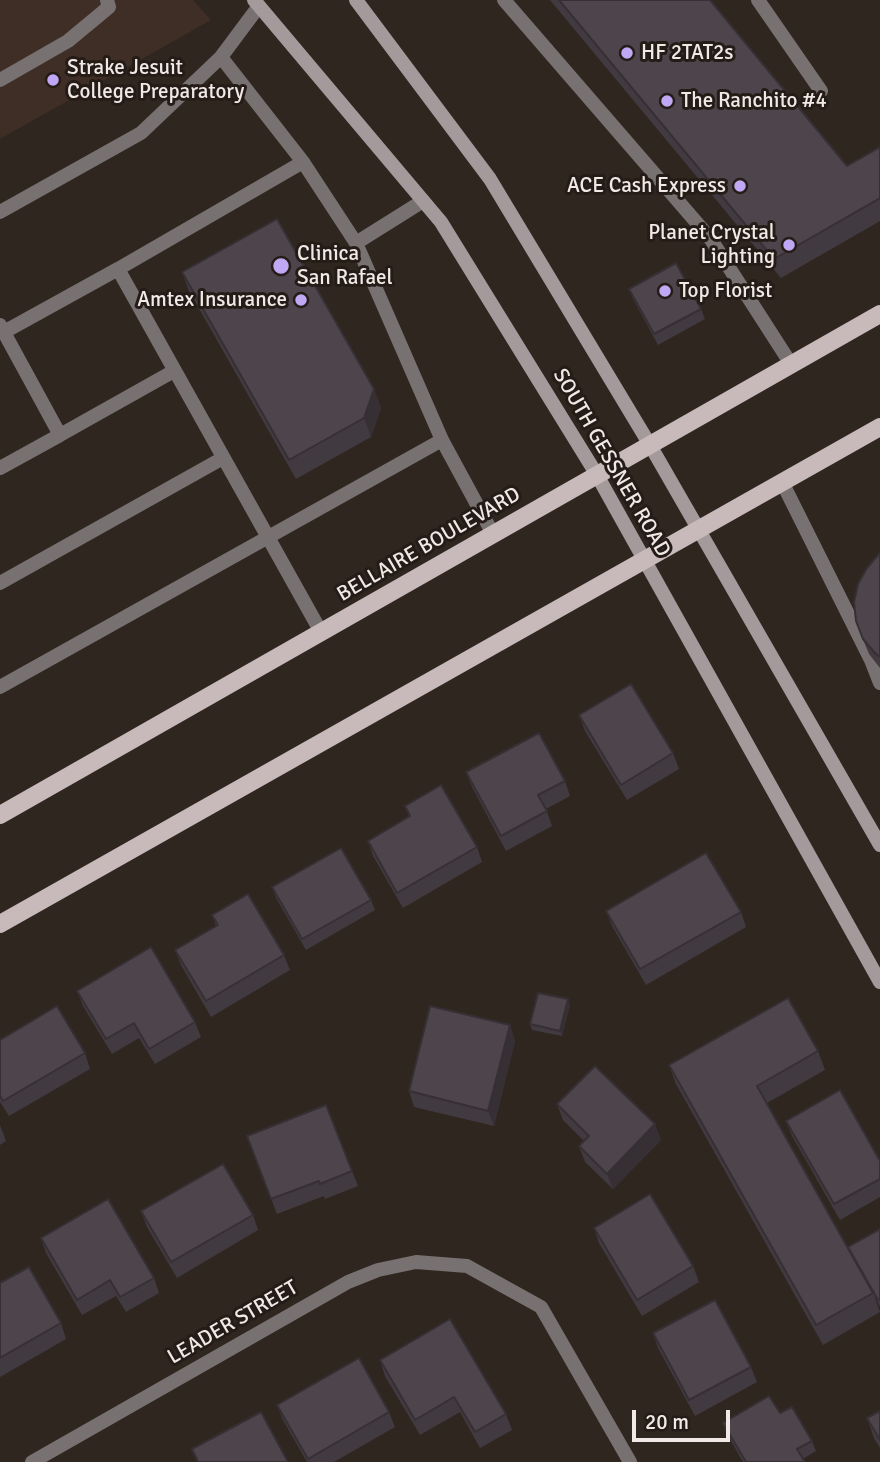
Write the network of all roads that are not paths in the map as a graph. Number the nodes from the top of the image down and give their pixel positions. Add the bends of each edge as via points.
1 (107, 0) edge
2 (356, 0) edge
3 (504, 0) edge
4 (758, 0) edge
5 (259, 2) edge
6 (221, 57) junction
7 (0, 80) edge
8 (821, 91) dead end
9 (303, 162) junction
10 (423, 201) junction
11 (0, 212) edge
12 (356, 243) junction
13 (118, 269) junction
14 (880, 314) edge
15 (2, 328) edge
16 (791, 364) junction
17 (174, 371) junction
18 (880, 427) edge
19 (60, 435) junction
20 (442, 440) junction
21 (650, 445) junction
22 (223, 458) junction
23 (0, 468) edge
24 (597, 475) junction
25 (782, 482) junction
26 (697, 530) junction
27 (494, 534) junction
28 (267, 538) junction
29 (644, 560) junction
30 (0, 583) edge
31 (321, 632) junction
32 (880, 684) edge
33 (0, 687) edge
34 (0, 815) edge
35 (878, 838) edge
36 (0, 924) edge
37 (880, 982) edge
38 (32, 1462) edge
39 (630, 1462) edge

1 - 7 street via 109,7 68,41
2 - 21 main road, SOUTH GESSNER ROAD via 491,179
3 - 16 street via 710,238
4 - 8 street
5 - 6 street
5 - 10 main road, SOUTH GESSNER ROAD
6 - 9 street
6 - 11 street via 141,132
9 - 12 street
9 - 13 street
10 - 12 street
10 - 24 main road, SOUTH GESSNER ROAD via 441,222
12 - 20 street
13 - 15 street
13 - 17 street
14 - 16 main road, BELLAIRE BOULEVARD
15 - 19 street
16 - 21 main road, BELLAIRE BOULEVARD
17 - 19 street
17 - 22 street
18 - 25 main road
19 - 23 street
20 - 27 street
20 - 28 street
21 - 24 main road, BELLAIRE BOULEVARD
21 - 26 main road, SOUTH GESSNER ROAD
22 - 28 street
22 - 30 street
24 - 27 main road, BELLAIRE BOULEVARD
24 - 29 main road, SOUTH GESSNER ROAD
25 - 26 main road
25 - 32 street
26 - 29 main road
26 - 35 main road, SOUTH GESSNER ROAD
27 - 31 main road, BELLAIRE BOULEVARD
28 - 31 street
28 - 33 street
29 - 36 main road
29 - 37 main road, SOUTH GESSNER ROAD
31 - 34 main road, BELLAIRE BOULEVARD
38 - 39 street, LEADER STREET via 348,1282 415,1262 467,1266 541,1307

